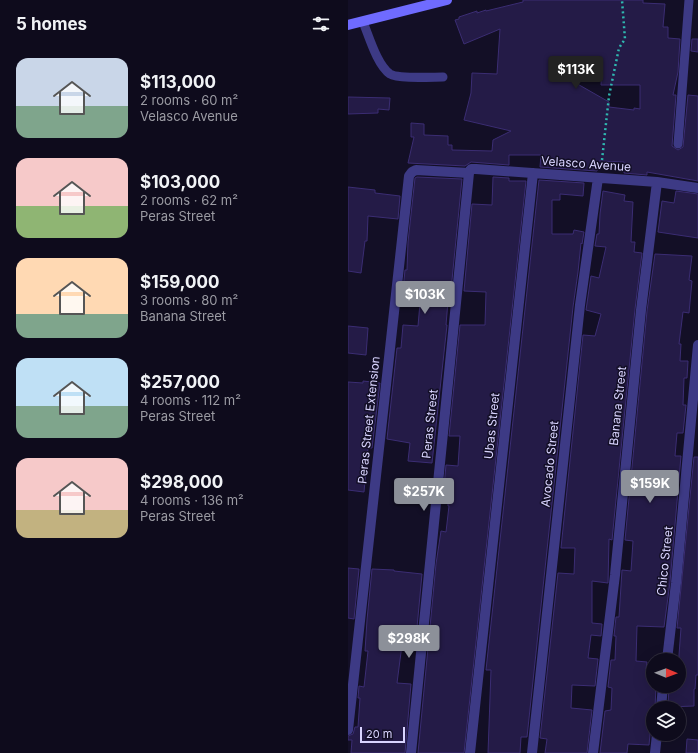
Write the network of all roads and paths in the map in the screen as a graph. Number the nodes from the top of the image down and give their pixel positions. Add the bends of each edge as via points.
1 (447, 0) edge
2 (622, 0) edge
3 (689, 0) edge
4 (363, 22) junction
5 (348, 25) edge
6 (443, 77) dead end
7 (678, 144) dead end
8 (602, 160) dead end
9 (470, 171) junction
10 (533, 173) junction
11 (598, 178) junction
12 (657, 182) junction
13 (698, 188) edge
14 (698, 345) edge
15 (668, 653) edge
16 (348, 730) edge
17 (656, 741) edge
18 (411, 753) edge
19 (470, 753) edge
20 (532, 753) edge
21 (593, 753) edge
22 (655, 753) edge

1 - 4 main road
2 - 8 path via 625,39 619,48 609,96
3 - 7 lane
4 - 5 main road
4 - 6 lane via 383,66 391,74
9 - 10 street, Velasco Avenue
9 - 16 street, Peras Street Extension via 416,170 409,176
9 - 18 street, Peras Street
10 - 11 street, Velasco Avenue
10 - 19 street, Ubas Street
11 - 12 street, Velasco Avenue
11 - 20 street, Avocado Street via 580,306
12 - 13 street, Velasco Avenue
12 - 21 street, Banana Street via 641,310 615,575
14 - 15 street, Chico Street
17 - 22 street

